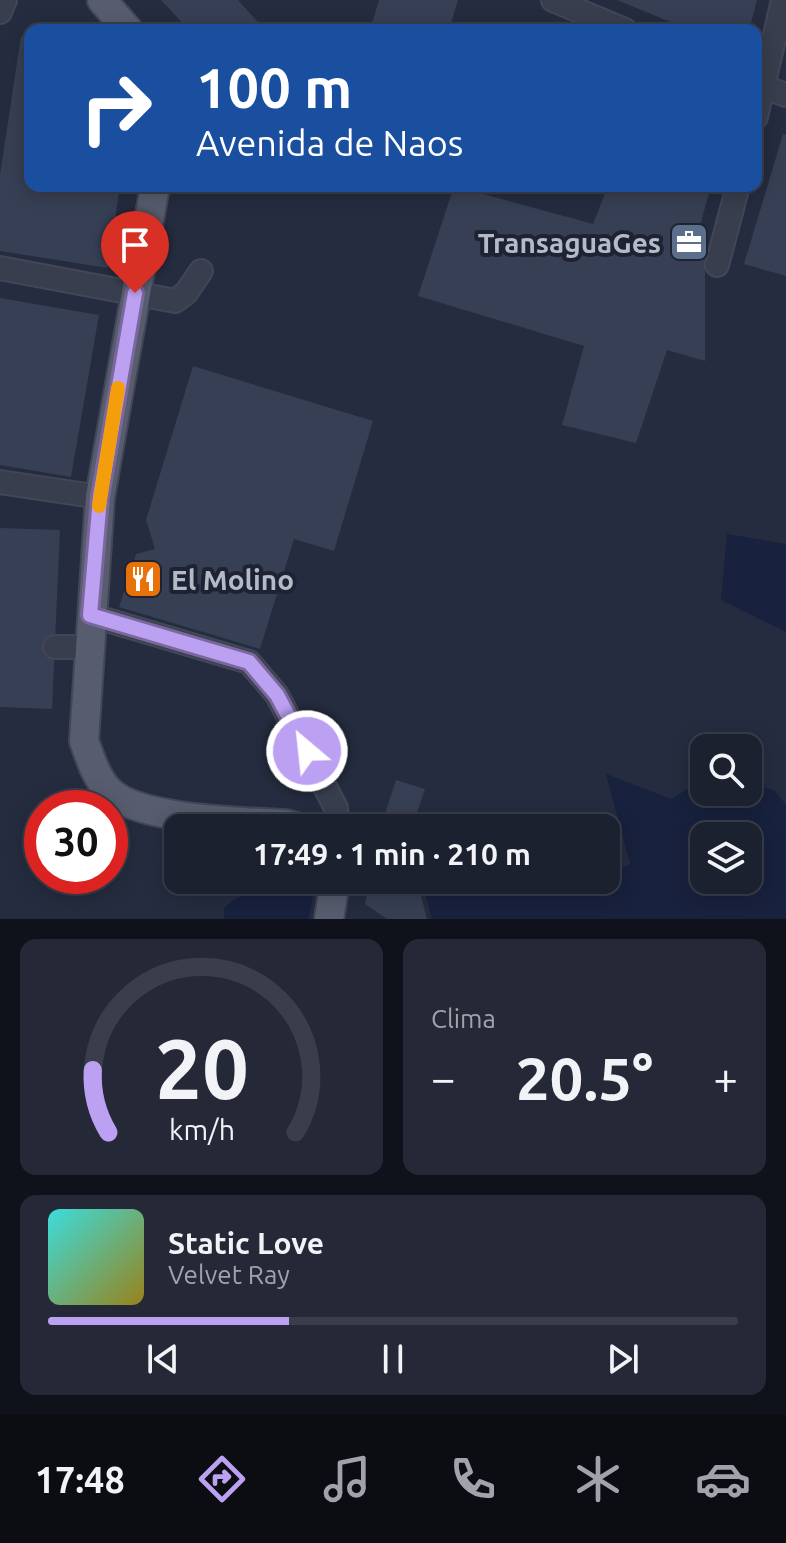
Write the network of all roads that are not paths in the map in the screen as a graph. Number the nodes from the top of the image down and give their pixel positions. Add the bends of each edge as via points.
1 (5, 0) edge
2 (102, 0) edge
3 (553, 0) edge
4 (783, 0) edge
5 (0, 12) edge
6 (123, 24) edge
7 (611, 24) edge
8 (762, 79) edge
9 (762, 87) edge
10 (786, 95) edge
11 (154, 192) edge
12 (736, 192) edge
13 (717, 265) dead end
14 (0, 268) edge
15 (201, 271) dead end
16 (135, 293) junction
17 (0, 482) edge
18 (100, 497) junction
19 (90, 615) junction
20 (55, 647) dead end
21 (89, 647) junction
22 (168, 814) edge
23 (336, 814) edge
24 (333, 894) edge
25 (329, 919) edge

1 - 5 street
2 - 6 main road
3 - 7 street
4 - 8 street
9 - 10 street
11 - 16 main road
12 - 13 street
14 - 16 street
15 - 16 street via 175,301
16 - 18 main road
17 - 18 street
18 - 19 main road
19 - 21 main road
19 - 23 street via 249,662 277,695
20 - 21 street
21 - 22 main road via 84,741 94,767 109,791 133,806
24 - 25 main road

